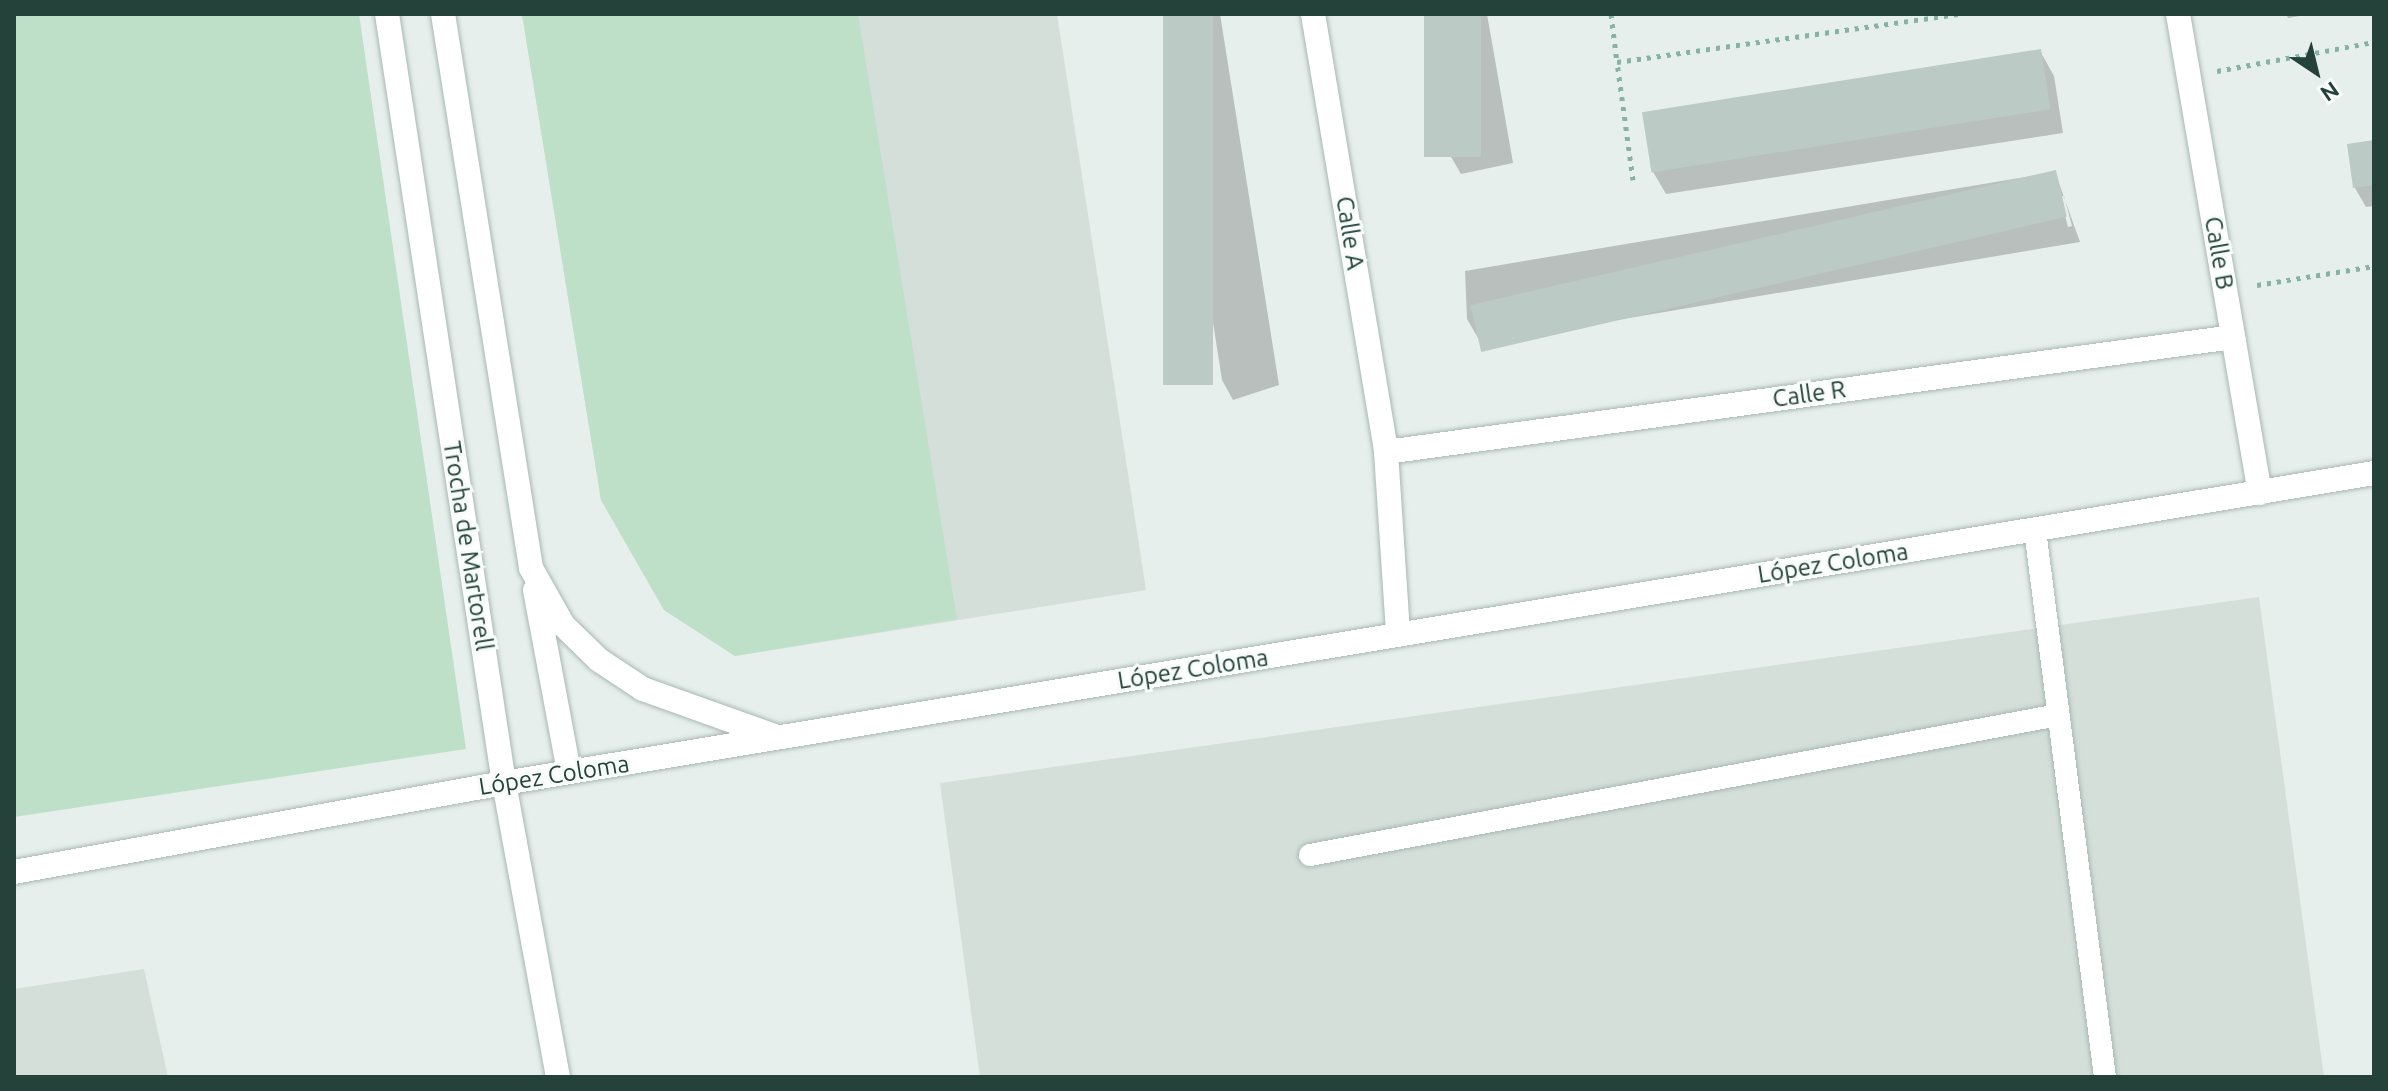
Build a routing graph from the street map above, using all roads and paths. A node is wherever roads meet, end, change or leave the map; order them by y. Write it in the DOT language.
graph roads {
  1 [pos="387,14"];
  2 [pos="443,14"];
  3 [pos="1313,14"];
  4 [pos="1611,14"];
  5 [pos="1958,14"];
  6 [pos="2178,14"];
  7 [pos="2374,42"];
  8 [pos="1617,62"];
  9 [pos="2188,77"];
  10 [pos="1633,180"];
  11 [pos="2374,266"];
  12 [pos="2225,290"];
  13 [pos="2233,337"];
  14 [pos="1386,452"];
  15 [pos="2374,473"];
  16 [pos="2260,493"];
  17 [pos="2035,530"];
  18 [pos="531,568"];
  19 [pos="1398,635"];
  20 [pos="2058,715"];
  21 [pos="777,737"];
  22 [pos="569,772"];
  23 [pos="504,783"];
  24 [pos="1310,855"];
  25 [pos="14,872"];
  26 [pos="558,1077"];
  27 [pos="2105,1077"];
  1 -- 23 [label="street, Trocha de Martorell"];
  2 -- 18 [label="street"];
  3 -- 14 [label="street, Calle A"];
  4 -- 8 [label="path"];
  5 -- 8 [label="path"];
  6 -- 9 [label="street, Calle B"];
  7 -- 9 [label="path"];
  8 -- 10 [label="path"];
  9 -- 12 [label="street, Calle B"];
  11 -- 12 [label="path"];
  12 -- 13 [label="street, Calle B"];
  13 -- 14 [label="street, Calle R"];
  13 -- 16 [label="street, Calle B"];
  14 -- 19 [label="street, Calle A"];
  15 -- 16 [label="street, López Coloma"];
  16 -- 17 [label="street, López Coloma"];
  17 -- 19 [label="street, López Coloma"];
  17 -- 20 [label="lane"];
  18 -- 21 [label="street"];
  18 -- 22 [label="street"];
  19 -- 21 [label="street, López Coloma"];
  20 -- 24 [label="lane"];
  20 -- 27 [label="lane"];
  21 -- 22 [label="street, López Coloma"];
  22 -- 23 [label="street, López Coloma"];
  23 -- 25 [label="street, López Coloma"];
  23 -- 26 [label="street, Trocha de Martorell"];
}
